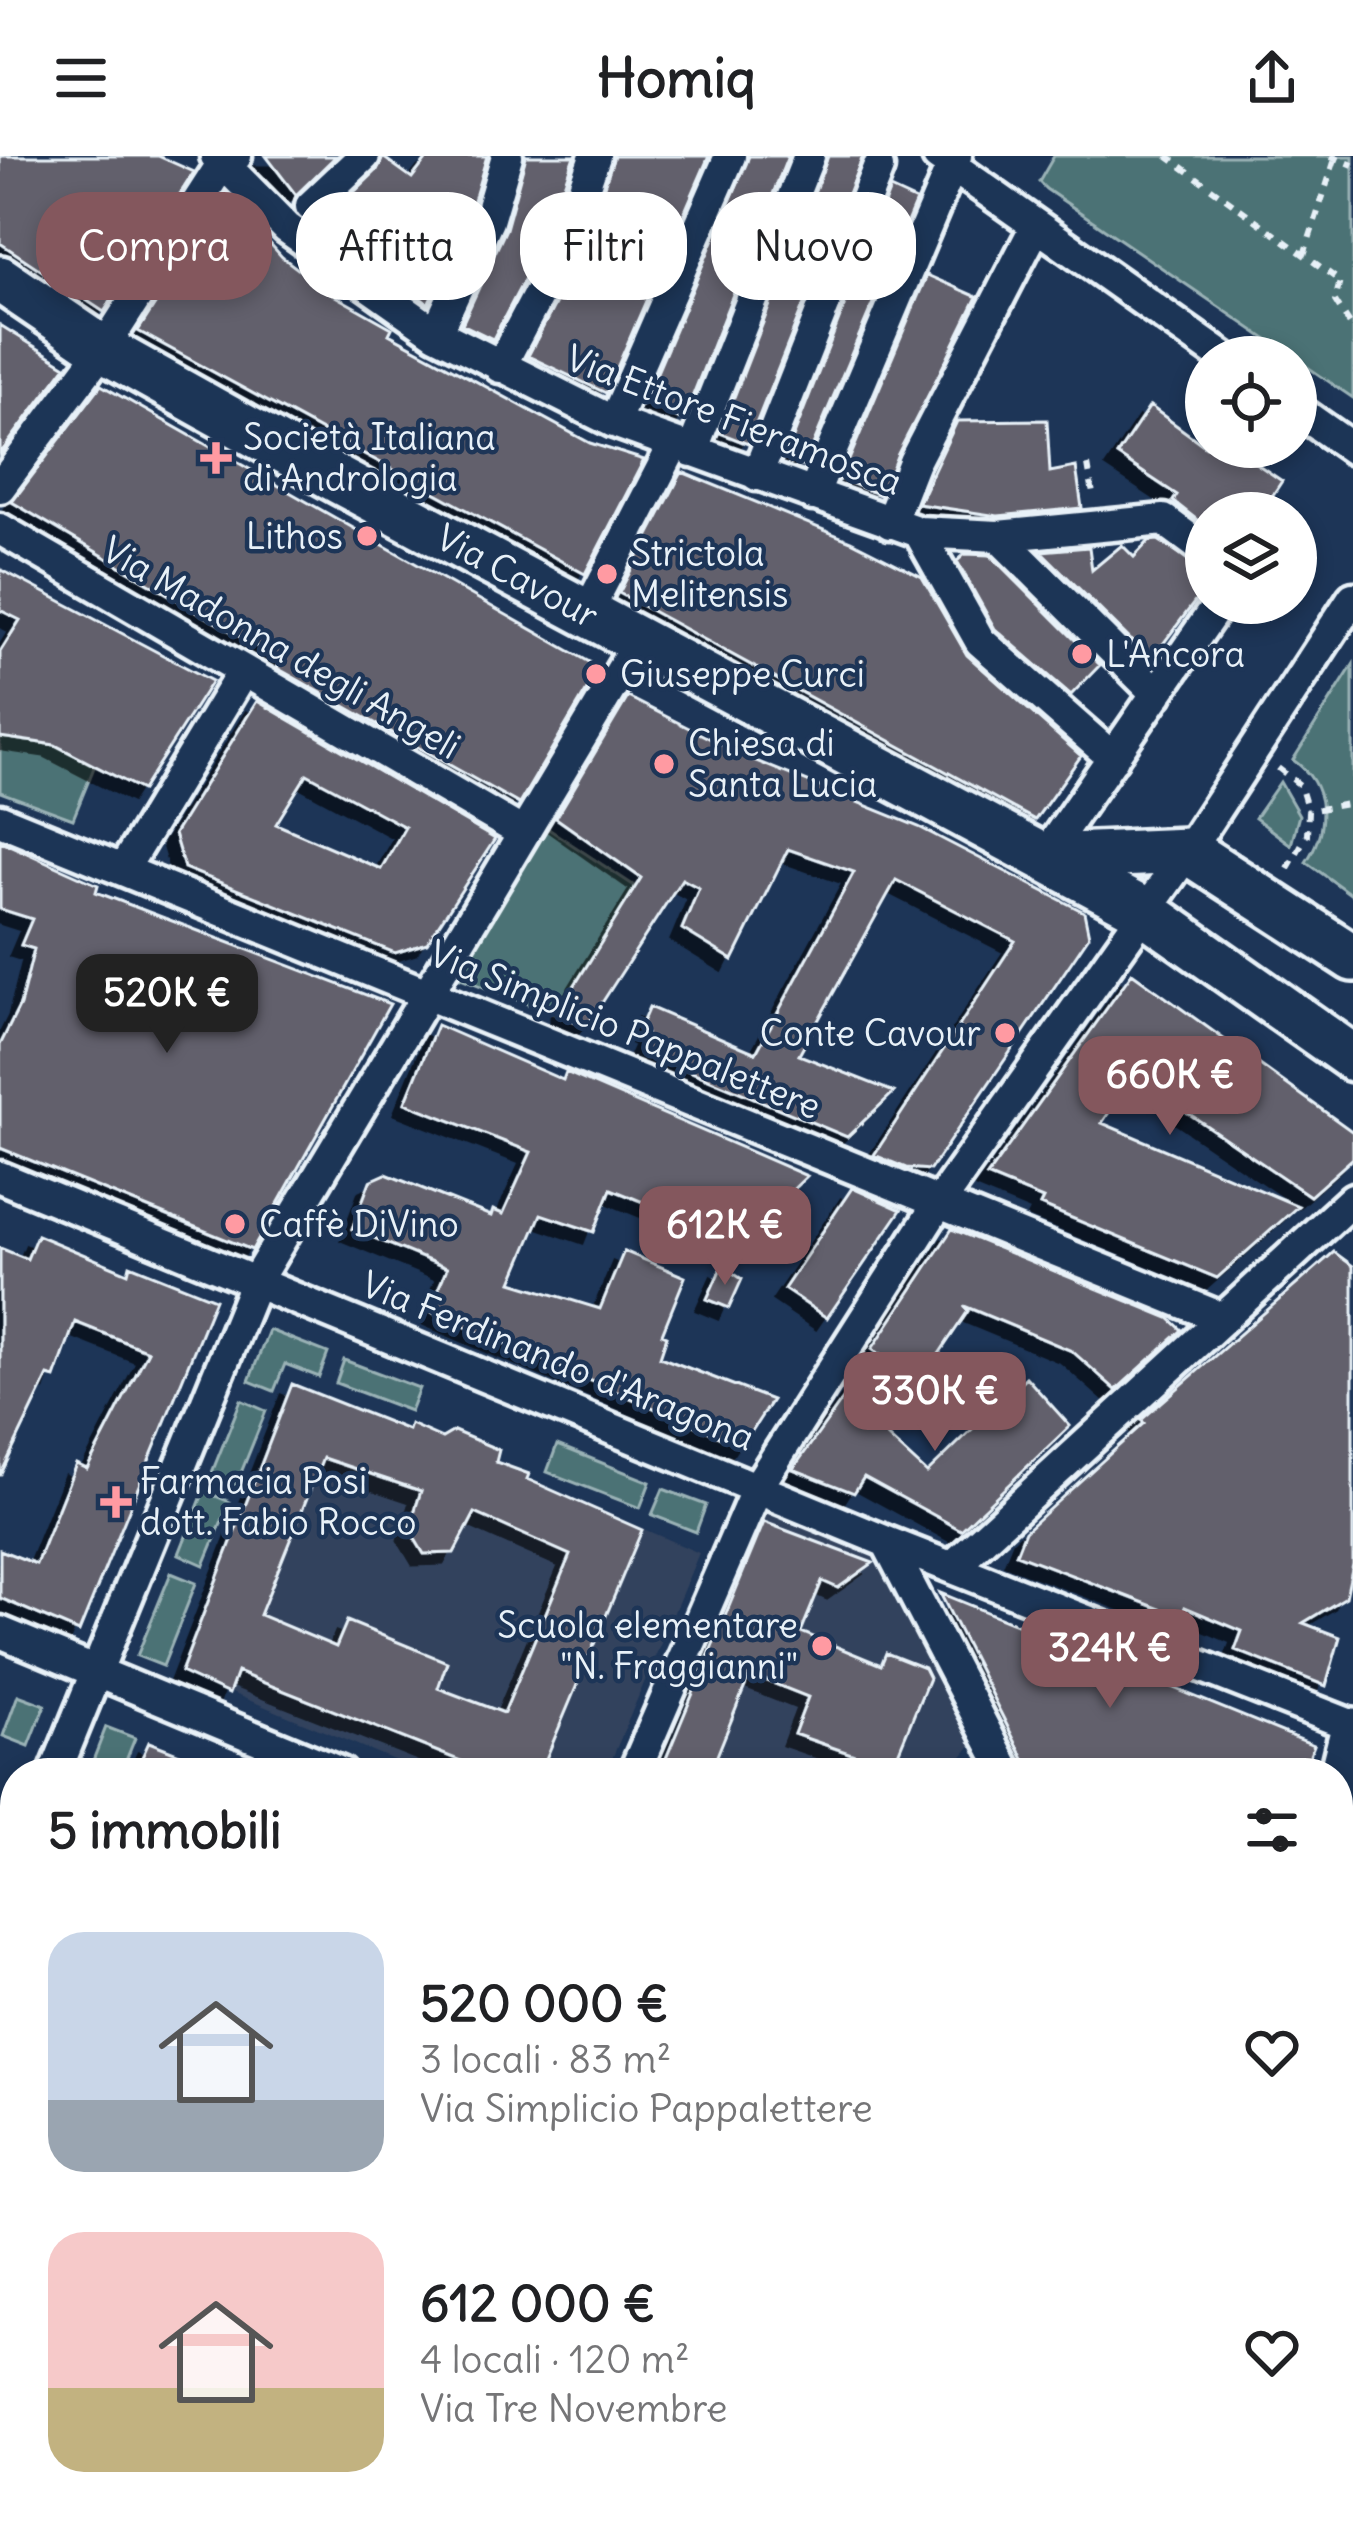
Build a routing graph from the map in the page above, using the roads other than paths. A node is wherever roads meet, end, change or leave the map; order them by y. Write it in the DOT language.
graph roads {
  1 [pos="364,156"];
  2 [pos="507,156"];
  3 [pos="595,156"];
  4 [pos="730,156"];
  5 [pos="809,156"];
  6 [pos="224,160"];
  7 [pos="949,160"];
  8 [pos="880,163"];
  9 [pos="326,192"];
  10 [pos="296,210"];
  11 [pos="1036,226"];
  12 [pos="0,279"];
  13 [pos="399,300"];
  14 [pos="436,333"];
  15 [pos="1192,336"];
  16 [pos="103,349"];
  17 [pos="500,367"];
  18 [pos="614,422"];
  19 [pos="1317,424"];
  20 [pos="683,448"];
  21 [pos="1353,449"];
  22 [pos="758,475"];
  23 [pos="0,487"];
  24 [pos="813,495"];
  25 [pos="905,527"];
  26 [pos="0,529"];
  27 [pos="998,536"];
  28 [pos="1185,536"];
  29 [pos="1353,598"];
  30 [pos="586,615"];
  31 [pos="1204,624"];
  32 [pos="637,644"];
  33 [pos="242,673"];
  34 [pos="1156,694"];
  35 [pos="1113,758"];
  36 [pos="0,820"];
  37 [pos="524,833"];
  38 [pos="1188,851"];
  39 [pos="1044,857"];
  40 [pos="124,868"];
  41 [pos="1144,910"];
  42 [pos="1353,958"];
  43 [pos="429,991"];
  44 [pos="1353,1058"];
  45 [pos="0,1177"];
  46 [pos="1353,1199"];
  47 [pos="940,1201"];
  48 [pos="257,1280"];
  49 [pos="1219,1317"];
  50 [pos="758,1486"];
  51 [pos="887,1542"];
  52 [pos="952,1567"];
  53 [pos="0,1632"];
  54 [pos="94,1670"];
  55 [pos="1353,1729"];
  56 [pos="61,1758"];
  57 [pos="305,1758"];
  58 [pos="640,1758"];
  59 [pos="999,1758"];
  1 -- 9 [label="street"];
  2 -- 14 [label="street"];
  3 -- 17 [label="street"];
  4 -- 18 [label="street"];
  5 -- 20 [label="street"];
  6 -- 10 [label="street, Via Ettore Fieramosca"];
  6 -- 16 [label="street"];
  7 -- 11 [label="street"];
  7 -- 24 [label="street"];
  8 -- 22 [label="street"];
  11 -- 15 [label="street"];
  11 -- 25 [label="street"];
  12 -- 16 [label="street, Via Cavour"];
  13 -- 14 [label="street, Via Ettore Fieramosca"];
  14 -- 17 [label="street, Via Ettore Fieramosca"];
  16 -- 23 [label="street"];
  16 -- 30 [label="street, Via Cavour"];
  17 -- 18 [label="street, Via Ettore Fieramosca"];
  18 -- 20 [label="street, Via Ettore Fieramosca"];
  19 -- 21 [label="street"];
  20 -- 22 [label="street, Via Ettore Fieramosca"];
  20 -- 30 [label="street"];
  22 -- 24 [label="street, Via Ettore Fieramosca"];
  24 -- 25 [label="street, Via Ettore Fieramosca"];
  25 -- 27 [label="street, Via Ettore Fieramosca"];
  25 -- 35 [label="street"];
  26 -- 33 [label="street, Via Madonna degli Angeli"];
  27 -- 28 [label="street, Via Ettore Fieramosca"];
  27 -- 34 [label="street"];
  29 -- 38 [label="street"];
  30 -- 32 [label="street, Via Cavour"];
  31 -- 34 [label="street"];
  32 -- 37 [label="street"];
  32 -- 39 [label="street, Via Cavour"];
  33 -- 37 [label="street, Via Madonna degli Angeli"];
  33 -- 40 [label="street"];
  34 -- 35 [label="street"];
  35 -- 39 [label="street"];
  36 -- 40 [label="street, Via Simplicio Pappalettere"];
  37 -- 43 [label="street"];
  38 -- 39 [label="street"];
  38 -- 41 [label="street"];
  38 -- 42 [label="street"];
  39 -- 41 [label="street, Via Cavour"];
  40 -- 43 [label="street, Via Simplicio Pappalettere"];
  41 -- 44 [label="street, Via Cavour"];
  41 -- 47 [label="street"];
  43 -- 47 [label="street, Via Simplicio Pappalettere"];
  43 -- 48 [label="street"];
  45 -- 48 [label="street, Via Ferdinando d'Aragona"];
  46 -- 49 [label="street"];
  47 -- 49 [label="street, Via Simplicio Pappalettere"];
  47 -- 50 [label="street"];
  48 -- 50 [label="street, Via Ferdinando d'Aragona"];
  48 -- 54 [label="street"];
  49 -- 52 [label="street"];
  50 -- 51 [label="street, Via Ferdinando d'Aragona"];
  50 -- 58 [label="street"];
  51 -- 52 [label="street, Via Ferdinando d'Aragona"];
  51 -- 59 [label="street"];
  52 -- 55 [label="street, Via Ferdinando d'Aragona"];
  53 -- 54 [label="street"];
  54 -- 56 [label="street"];
  54 -- 57 [label="street"];
}
